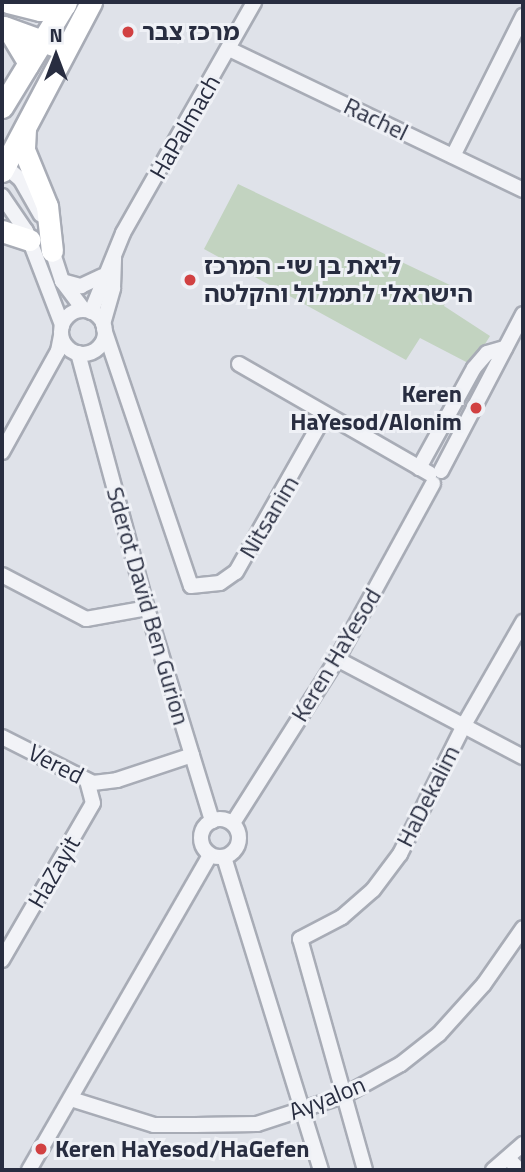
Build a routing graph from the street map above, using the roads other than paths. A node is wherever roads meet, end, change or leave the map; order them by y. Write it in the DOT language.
graph roads {
  1 [pos="8,2"];
  2 [pos="91,2"];
  3 [pos="254,2"];
  4 [pos="66,3"];
  5 [pos="523,16"];
  6 [pos="4,26"];
  7 [pos="44,43"];
  8 [pos="68,44"];
  9 [pos="229,49"];
  10 [pos="29,66"];
  11 [pos="2,107"];
  12 [pos="25,127"];
  13 [pos="453,156"];
  14 [pos="3,167"];
  15 [pos="523,190"];
  16 [pos="2,196"];
  17 [pos="2,230"];
  18 [pos="30,240"];
  19 [pos="52,251"];
  20 [pos="114,252"];
  21 [pos="102,276"];
  22 [pos="62,281"];
  23 [pos="87,311"];
  24 [pos="523,314"];
  25 [pos="104,327"];
  26 [pos="62,330"];
  27 [pos="97,348"];
  28 [pos="505,348"];
  29 [pos="75,352"];
  30 [pos="239,363"];
  31 [pos="47,373"];
  32 [pos="87,390"];
  33 [pos="325,415"];
  34 [pos="2,452"];
  35 [pos="431,474"];
  36 [pos="2,575"];
  37 [pos="188,583"];
  38 [pos="147,608"];
  39 [pos="523,622"];
  40 [pos="337,659"];
  41 [pos="464,725"];
  42 [pos="2,737"];
  43 [pos="192,755"];
  44 [pos="523,757"];
  45 [pos="87,782"];
  46 [pos="212,821"];
  47 [pos="233,824"];
  48 [pos="217,856"];
  49 [pos="522,932"];
  50 [pos="2,960"];
  51 [pos="343,1096"];
  52 [pos="71,1099"];
  53 [pos="301,1110"];
  54 [pos="523,1144"];
  55 [pos="508,1158"];
  56 [pos="29,1170"];
  57 [pos="321,1170"];
  58 [pos="365,1170"];
  59 [pos="494,1170"];
  60 [pos="519,1170"];
  1 -- 4 [label="highway"];
  2 -- 8 [label="highway"];
  3 -- 9 [label="street, HaPalmach"];
  4 -- 7 [label="highway"];
  5 -- 13 [label="street"];
  6 -- 7 [label="highway"];
  6 -- 10 [label="main road"];
  7 -- 8 [label="highway"];
  7 -- 10 [label="highway"];
  8 -- 12 [label="highway"];
  9 -- 13 [label="street, Rachel"];
  9 -- 20 [label="street, HaPalmach"];
  10 -- 11 [label="highway"];
  12 -- 14 [label="highway"];
  12 -- 19 [label="highway"];
  13 -- 15 [label="street, Rachel"];
  14 -- 19 [label="street"];
  16 -- 18 [label="street"];
  17 -- 18 [label="highway"];
  18 -- 26 [label="street"];
  19 -- 22 [label="street"];
  20 -- 21 [label="street, HaPalmach"];
  20 -- 25 [label="street, HaPalmach"];
  21 -- 22 [label="street"];
  21 -- 23 [label="street, HaPalmach"];
  22 -- 23 [label="street"];
  23 -- 25 [label="street"];
  23 -- 26 [label="street"];
  24 -- 28 [label="street, Keren HaYesod"];
  25 -- 27 [label="street"];
  25 -- 37 [label="street, Sderot David Ben Gurion"];
  26 -- 29 [label="street"];
  26 -- 31 [label="street"];
  27 -- 29 [label="street"];
  27 -- 32 [label="street, Sderot David Ben Gurion"];
  28 -- 35 [label="street, Keren HaYesod"];
  28 -- 35 [label="street"];
  29 -- 31 [label="street"];
  29 -- 32 [label="street, Sderot David Ben Gurion"];
  30 -- 33 [label="street"];
  31 -- 34 [label="street"];
  32 -- 38 [label="street, Sderot David Ben Gurion"];
  33 -- 35 [label="street"];
  33 -- 37 [label="street, Nitsanim"];
  35 -- 40 [label="street, Keren HaYesod"];
  36 -- 38 [label="street"];
  38 -- 43 [label="street, Sderot David Ben Gurion"];
  39 -- 41 [label="street, HaDekalim"];
  40 -- 41 [label="street"];
  40 -- 47 [label="street, Keren HaYesod"];
  41 -- 44 [label="street"];
  41 -- 51 [label="street, HaDekalim"];
  42 -- 45 [label="street, Vered"];
  43 -- 45 [label="street, Vered"];
  43 -- 46 [label="street, Sderot David Ben Gurion"];
  45 -- 50 [label="street, HaZayit"];
  46 -- 47 [label="street"];
  46 -- 48 [label="street"];
  47 -- 48 [label="street"];
  48 -- 52 [label="street"];
  48 -- 53 [label="street"];
  49 -- 51 [label="street, Ayyalon"];
  51 -- 53 [label="street, Ayyalon"];
  51 -- 58 [label="street"];
  52 -- 53 [label="street, Ayyalon"];
  52 -- 56 [label="street"];
  53 -- 57 [label="street"];
  54 -- 55 [label="street"];
  55 -- 59 [label="street"];
  55 -- 60 [label="street"];
}
